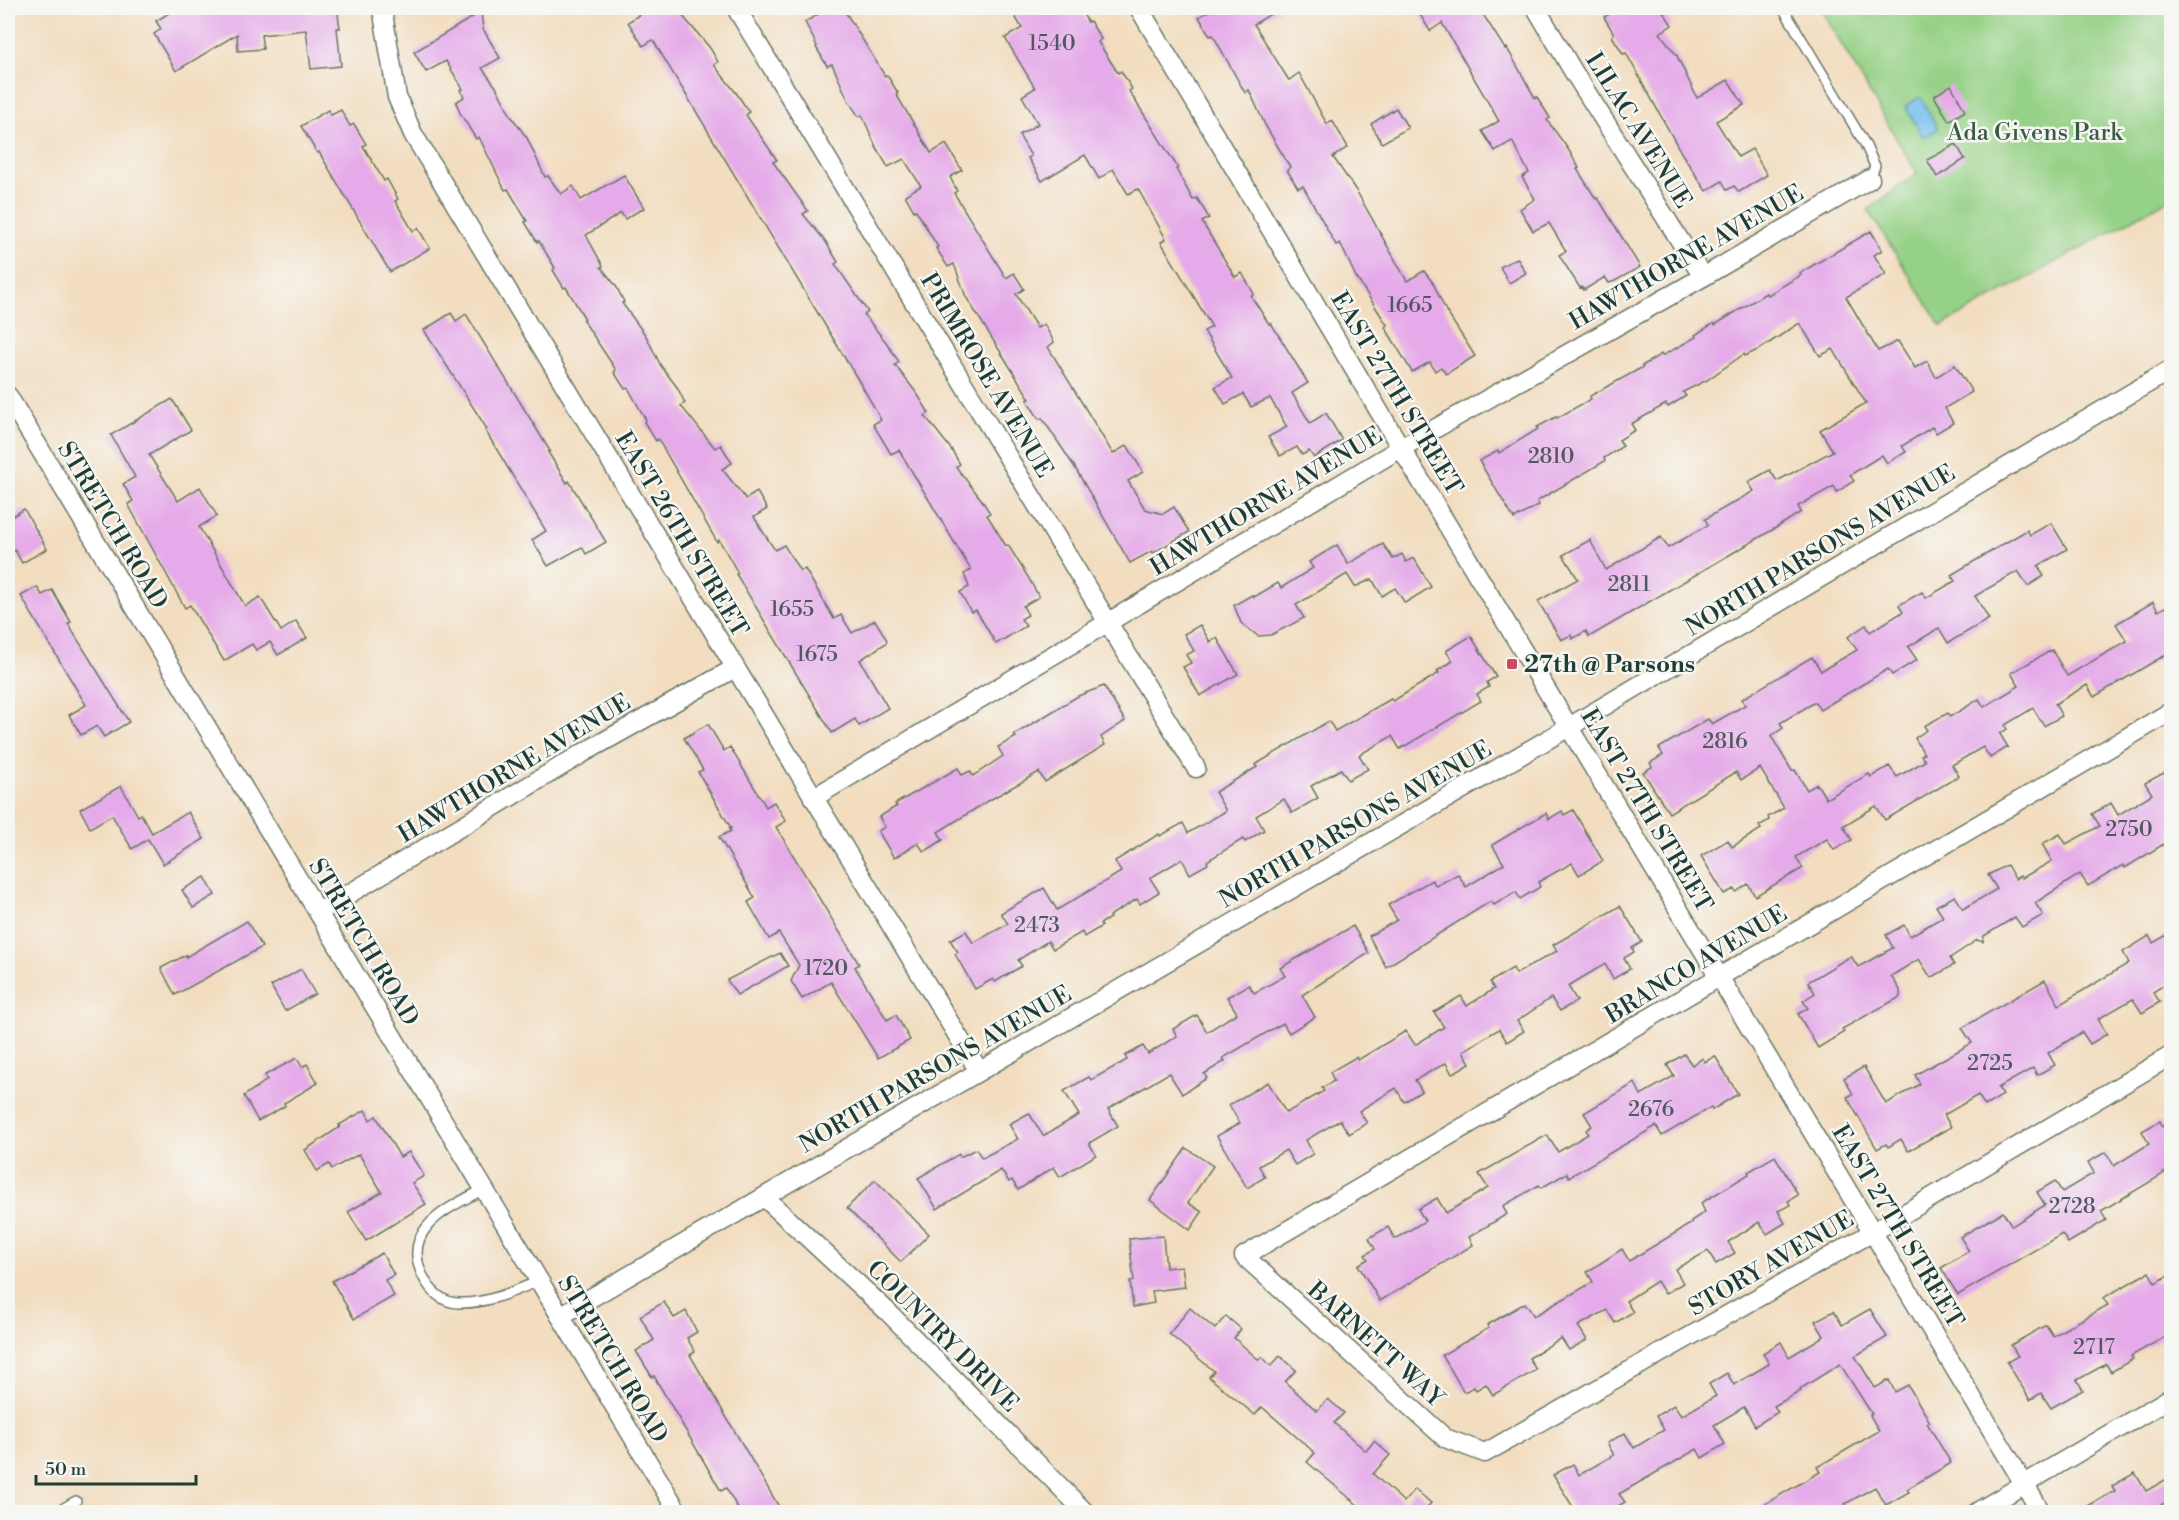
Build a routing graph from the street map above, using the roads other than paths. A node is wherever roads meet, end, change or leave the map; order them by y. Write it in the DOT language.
graph roads {
  1 [pos="382,8"];
  2 [pos="736,8"];
  3 [pos="1139,8"];
  4 [pos="1536,8"];
  5 [pos="1783,8"];
  6 [pos="1870,179"];
  7 [pos="1703,277"];
  8 [pos="2172,369"];
  9 [pos="8,396"];
  10 [pos="1401,448"];
  11 [pos="1109,623"];
  12 [pos="735,668"];
  13 [pos="2172,711"];
  14 [pos="1569,727"];
  15 [pos="1196,768"];
  16 [pos="813,798"];
  17 [pos="318,912"];
  18 [pos="1720,977"];
  19 [pos="2172,1054"];
  20 [pos="979,1071"];
  21 [pos="484,1189"];
  22 [pos="764,1197"];
  23 [pos="1873,1232"];
  24 [pos="1244,1256"];
  25 [pos="539,1281"];
  26 [pos="560,1316"];
  27 [pos="2172,1397"];
  28 [pos="1485,1454"];
  29 [pos="2025,1486"];
  30 [pos="76,1501"];
  31 [pos="57,1512"];
  32 [pos="678,1512"];
  33 [pos="1085,1512"];
  34 [pos="1977,1512"];
  35 [pos="2041,1512"];
  1 -- 12 [label="street, EAST 26TH STREET"];
  2 -- 11 [label="street, PRIMROSE AVENUE"];
  3 -- 10 [label="street, EAST 27TH STREET"];
  4 -- 7 [label="street, LILAC AVENUE"];
  5 -- 6 [label="lane"];
  6 -- 7 [label="street, HAWTHORNE AVENUE"];
  7 -- 10 [label="street, HAWTHORNE AVENUE"];
  8 -- 14 [label="street, NORTH PARSONS AVENUE"];
  9 -- 17 [label="street, STRETCH ROAD"];
  10 -- 11 [label="street, HAWTHORNE AVENUE"];
  10 -- 14 [label="street, EAST 27TH STREET"];
  11 -- 15 [label="street, PRIMROSE AVENUE"];
  11 -- 16 [label="street, HAWTHORNE AVENUE"];
  12 -- 16 [label="street, EAST 26TH STREET"];
  12 -- 17 [label="street, HAWTHORNE AVENUE"];
  13 -- 18 [label="street, BRANCO AVENUE"];
  14 -- 18 [label="street, EAST 27TH STREET"];
  14 -- 20 [label="street, NORTH PARSONS AVENUE"];
  16 -- 20 [label="street, EAST 26TH STREET"];
  17 -- 21 [label="street, STRETCH ROAD"];
  18 -- 23 [label="street, EAST 27TH STREET"];
  18 -- 24 [label="street, BRANCO AVENUE"];
  19 -- 23 [label="street, STORY AVENUE"];
  20 -- 22 [label="street, NORTH PARSONS AVENUE"];
  21 -- 25 [label="street, STRETCH ROAD"];
  21 -- 25 [label="lane"];
  22 -- 26 [label="street, NORTH PARSONS AVENUE"];
  22 -- 33 [label="street, COUNTRY DRIVE"];
  23 -- 28 [label="street, STORY AVENUE"];
  23 -- 29 [label="street, EAST 27TH STREET"];
  24 -- 28 [label="street, BARNETT WAY"];
  25 -- 26 [label="street, STRETCH ROAD"];
  26 -- 32 [label="street, STRETCH ROAD"];
  27 -- 29 [label="street"];
  29 -- 34 [label="street"];
  29 -- 35 [label="street, EAST 27TH STREET"];
  30 -- 31 [label="lane"];
}
